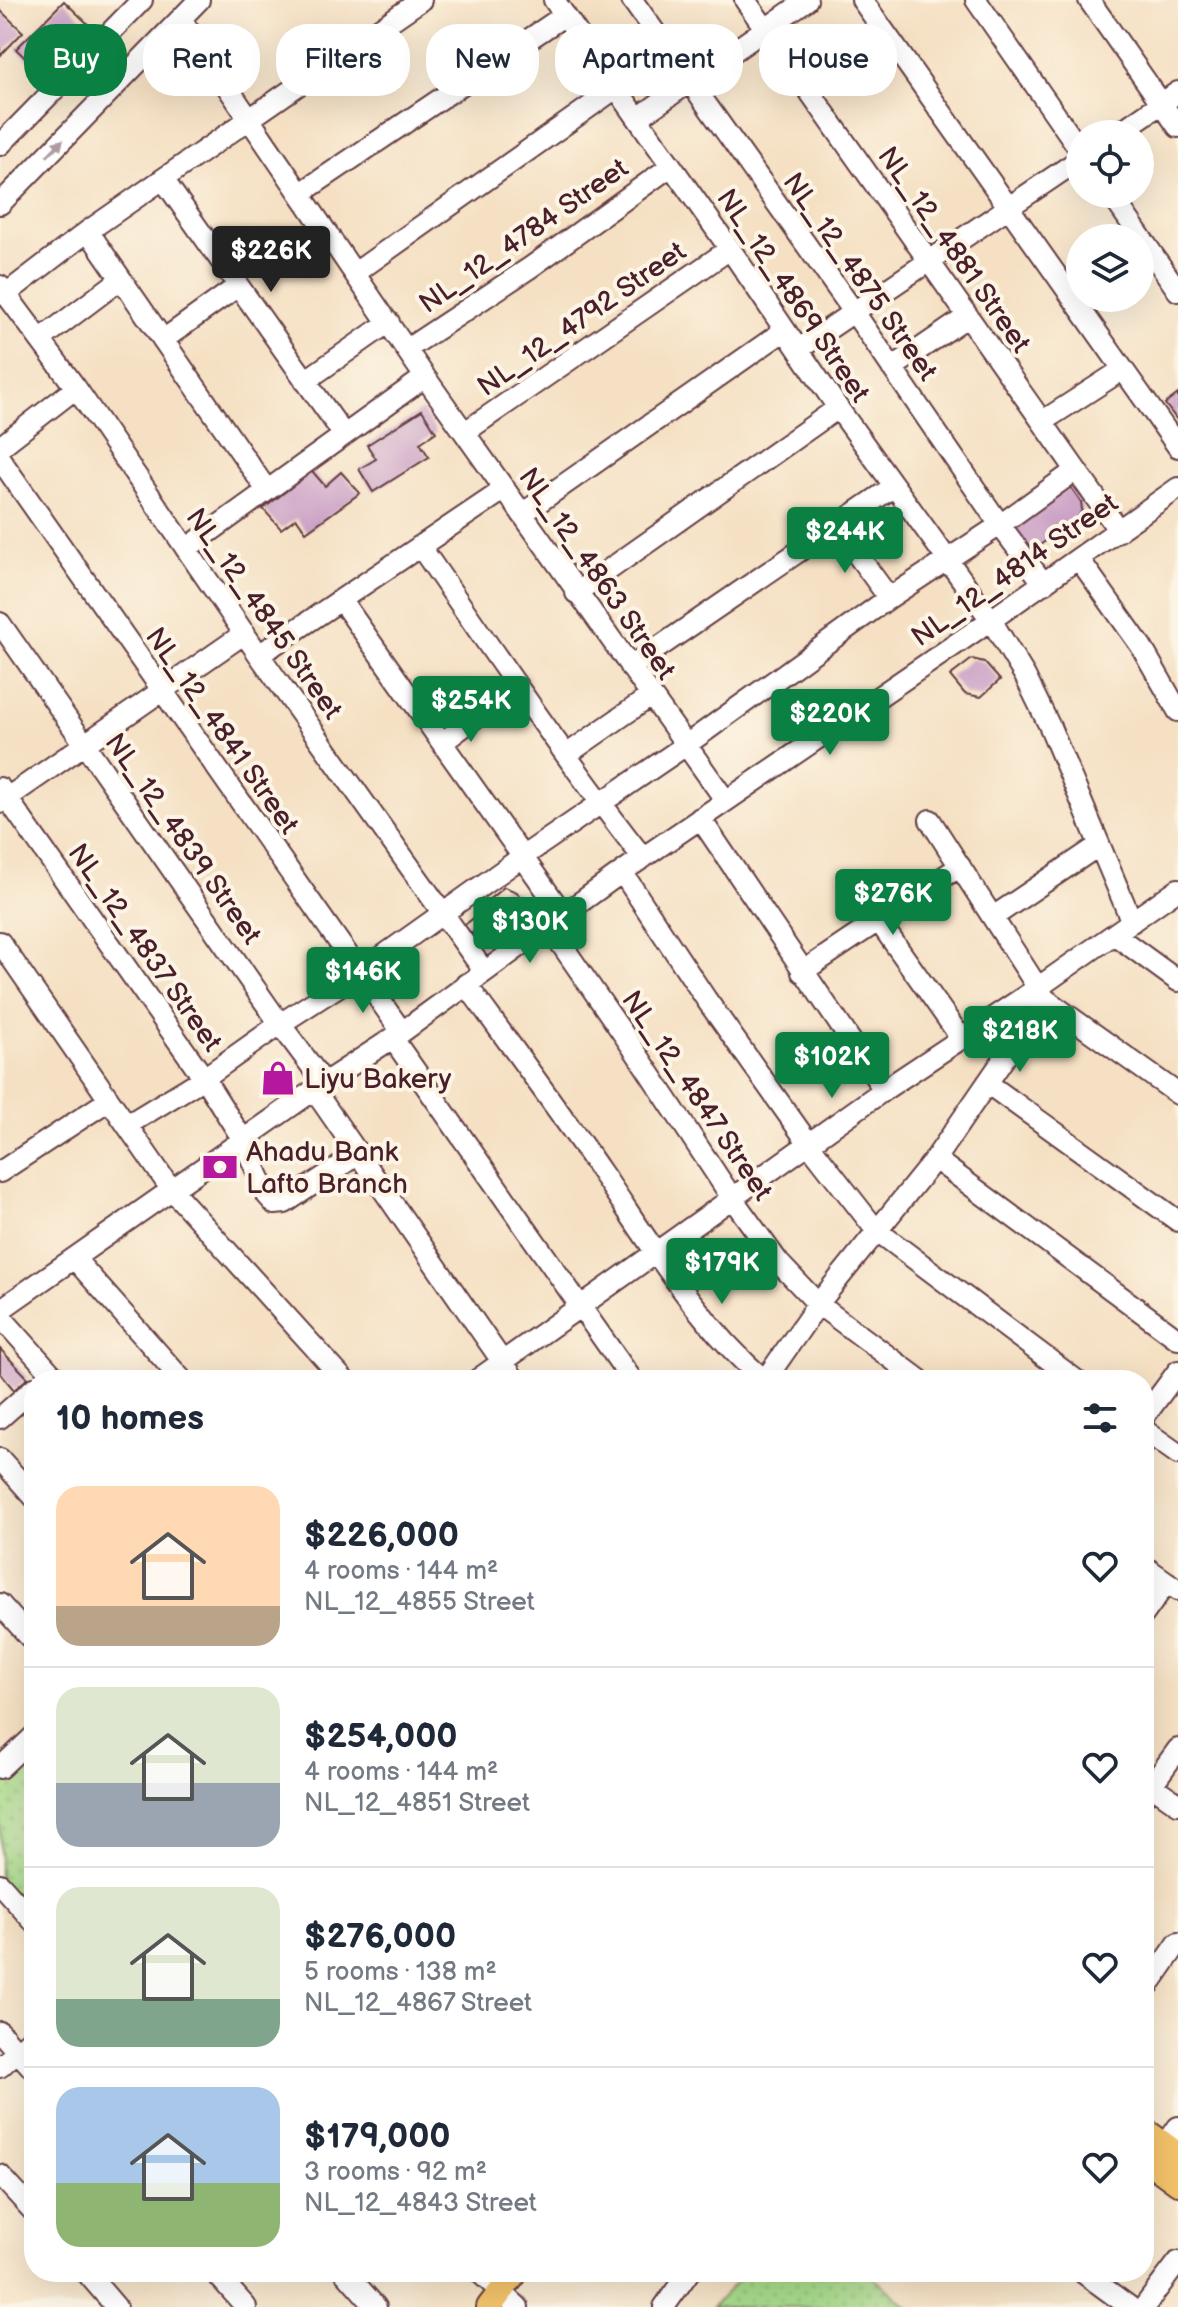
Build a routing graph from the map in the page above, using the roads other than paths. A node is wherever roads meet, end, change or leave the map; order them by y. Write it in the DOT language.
graph roads {
  1 [pos="142,0"];
  2 [pos="199,0"];
  3 [pos="421,0"];
  4 [pos="632,0"];
  5 [pos="745,0"];
  6 [pos="807,0"];
  7 [pos="862,0"];
  8 [pos="976,0"];
  9 [pos="1089,0"];
  10 [pos="560,8"];
  11 [pos="181,19"];
  12 [pos="649,24"];
  13 [pos="761,24"];
  14 [pos="770,24"];
  15 [pos="605,96"];
  16 [pos="622,96"];
  17 [pos="668,96"];
  18 [pos="700,96"];
  19 [pos="812,96"];
  20 [pos="1170,98"];
  21 [pos="249,118"];
  22 [pos="638,118"];
  23 [pos="1138,120"];
  24 [pos="1178,127"];
  25 [pos="1066,130"];
  26 [pos="0,145"];
  27 [pos="671,166"];
  28 [pos="1066,169"];
  29 [pos="163,179"];
  30 [pos="301,193"];
  31 [pos="0,204"];
  32 [pos="1008,208"];
  33 [pos="1121,208"];
  34 [pos="88,231"];
  35 [pos="730,249"];
  36 [pos="929,261"];
  37 [pos="355,273"];
  38 [pos="121,279"];
  39 [pos="238,286"];
  40 [pos="3,290"];
  41 [pos="1178,291"];
  42 [pos="854,312"];
  43 [pos="968,316"];
  44 [pos="389,322"];
  45 [pos="785,330"];
  46 [pos="40,340"];
  47 [pos="163,340"];
  48 [pos="407,349"];
  49 [pos="799,349"];
  50 [pos="892,368"];
  51 [pos="1122,370"];
  52 [pos="425,377"];
  53 [pos="305,381"];
  54 [pos="76,388"];
  55 [pos="838,408"];
  56 [pos="1043,421"];
  57 [pos="465,432"];
  58 [pos="344,435"];
  59 [pos="0,447"];
  60 [pos="1178,447"];
  61 [pos="0,459"];
  62 [pos="1076,470"];
  63 [pos="893,487"];
  64 [pos="1178,488"];
  65 [pos="266,489"];
  66 [pos="505,489"];
  67 [pos="522,514"];
  68 [pos="1000,525"];
  69 [pos="837,527"];
  70 [pos="1119,531"];
  71 [pos="420,546"];
  72 [pos="186,549"];
  73 [pos="948,559"];
  74 [pos="1079,559"];
  75 [pos="1044,584"];
  76 [pos="576,593"];
  77 [pos="889,598"];
  78 [pos="341,600"];
  79 [pos="991,620"];
  80 [pos="0,623"];
  81 [pos="245,633"];
  82 [pos="259,655"];
  83 [pos="630,667"];
  84 [pos="517,686"];
  85 [pos="161,691"];
  86 [pos="651,696"];
  87 [pos="1175,698"];
  88 [pos="443,742"];
  89 [pos="85,744"];
  90 [pos="686,745"];
  91 [pos="566,755"];
  92 [pos="2,797"];
  93 [pos="726,801"];
  94 [pos="600,802"];
  95 [pos="700,818"];
  96 [pos="930,820"];
  97 [pos="1098,846"];
  98 [pos="522,857"];
  99 [pos="643,858"];
  100 [pos="960,866"];
  101 [pos="622,872"];
  102 [pos="1178,889"];
  103 [pos="443,914"];
  104 [pos="993,917"];
  105 [pos="556,920"];
  106 [pos="878,920"];
  107 [pos="1132,922"];
  108 [pos="1115,935"];
  109 [pos="0,942"];
  110 [pos="484,971"];
  111 [pos="802,972"];
  112 [pos="359,973"];
  113 [pos="1178,981"];
  114 [pos="466,984"];
  115 [pos="1041,994"];
  116 [pos="280,1024"];
  117 [pos="398,1036"];
  118 [pos="961,1038"];
  119 [pos="204,1078"];
  120 [pos="987,1083"];
  121 [pos="319,1087"];
  122 [pos="884,1090"];
  123 [pos="1178,1094"];
  124 [pos="109,1100"];
  125 [pos="127,1125"];
  126 [pos="243,1140"];
  127 [pos="809,1144"];
  128 [pos="358,1154"];
  129 [pos="935,1159"];
  130 [pos="2,1165"];
  131 [pos="171,1189"];
  132 [pos="732,1198"];
  133 [pos="1178,1221"];
  134 [pos="876,1230"];
  135 [pos="656,1252"];
  136 [pos="74,1258"];
  137 [pos="818,1304"];
  138 [pos="580,1309"];
  139 [pos="0,1313"];
  140 [pos="1178,1339"];
  141 [pos="501,1363"];
  142 [pos="44,1370"];
  143 [pos="173,1370"];
  144 [pos="335,1370"];
  145 [pos="491,1370"];
  146 [pos="507,1370"];
  147 [pos="625,1370"];
  148 [pos="753,1370"];
  149 [pos="771,1370"];
  150 [pos="907,1370"];
  151 [pos="1063,1370"];
  152 [pos="1178,1371"];
  153 [pos="24,1397"];
  154 [pos="1154,1403"];
  155 [pos="0,1418"];
  156 [pos="1154,1437"];
  157 [pos="1178,1454"];
  158 [pos="0,1459"];
  159 [pos="24,1486"];
  160 [pos="1154,1573"];
  161 [pos="1172,1586"];
  162 [pos="0,1604"];
  163 [pos="1154,1604"];
  164 [pos="24,1631"];
  165 [pos="24,1743"];
  166 [pos="1178,1749"];
  167 [pos="3,1759"];
  168 [pos="1154,1778"];
  169 [pos="1154,1791"];
  170 [pos="1178,1804"];
  171 [pos="0,1884"];
  172 [pos="24,1911"];
  173 [pos="1178,1943"];
  174 [pos="1154,1978"];
  175 [pos="0,2032"];
  176 [pos="24,2045"];
  177 [pos="17,2051"];
  178 [pos="24,2059"];
  179 [pos="0,2067"];
  180 [pos="1166,2146"];
  181 [pos="0,2175"];
  182 [pos="1178,2183"];
  183 [pos="24,2200"];
  184 [pos="1178,2262"];
  185 [pos="95,2282"];
  186 [pos="224,2282"];
  187 [pos="354,2282"];
  188 [pos="682,2282"];
  189 [pos="1096,2282"];
  190 [pos="497,2289"];
  191 [pos="116,2307"];
  192 [pos="246,2307"];
  193 [pos="376,2307"];
  194 [pos="478,2307"];
  195 [pos="664,2307"];
  196 [pos="1130,2307"];
  197 [pos="1144,2307"];
  1 -- 26 [label="street"];
  2 -- 11 [label="street"];
  3 -- 21 [label="street"];
  4 -- 12 [label="street, NL_12_4875 Street"];
  5 -- 13 [label="street, NL_12_4881 Street"];
  6 -- 14 [label="street"];
  7 -- 32 [label="street"];
  8 -- 25 [label="street"];
  9 -- 20 [label="street"];
  10 -- 30 [label="street"];
  11 -- 21 [label="street"];
  31 -- 11 [label="street, one-way"];
  15 -- 37 [label="street"];
  16 -- 22 [label="street, NL_12_4869 Street"];
  17 -- 22 [label="street"];
  18 -- 42 [label="street, NL_12_4875 Street"];
  19 -- 36 [label="street, NL_12_4881 Street"];
  20 -- 23 [label="street"];
  20 -- 24 [label="street"];
  21 -- 29 [label="street"];
  21 -- 30 [label="street"];
  22 -- 27 [label="street, NL_12_4869 Street"];
  27 -- 35 [label="street, NL_12_4869 Street"];
  27 -- 48 [label="street, NL_12_4784 Street"];
  28 -- 32 [label="street"];
  29 -- 34 [label="street"];
  29 -- 39 [label="street"];
  30 -- 37 [label="street"];
  32 -- 36 [label="street"];
  32 -- 51 [label="street"];
  33 -- 41 [label="street"];
  34 -- 38 [label="street"];
  34 -- 40 [label="street"];
  35 -- 45 [label="street, NL_12_4869 Street"];
  35 -- 57 [label="street, NL_12_4792 Street"];
  36 -- 42 [label="street"];
  36 -- 43 [label="street, NL_12_4881 Street"];
  37 -- 44 [label="street"];
  38 -- 46 [label="street"];
  38 -- 47 [label="street"];
  39 -- 47 [label="street"];
  39 -- 53 [label="street"];
  40 -- 46 [label="street, NL_12_4845 Street"];
  42 -- 49 [label="street"];
  42 -- 50 [label="street, NL_12_4875 Street"];
  43 -- 50 [label="street"];
  43 -- 56 [label="street, NL_12_4881 Street"];
  44 -- 48 [label="street"];
  44 -- 53 [label="street"];
  45 -- 49 [label="street, NL_12_4869 Street"];
  45 -- 67 [label="street"];
  46 -- 54 [label="street, NL_12_4845 Street"];
  47 -- 65 [label="street"];
  48 -- 52 [label="street, NL_12_4863 Street"];
  49 -- 55 [label="street, NL_12_4869 Street"];
  50 -- 68 [label="street, NL_12_4875 Street"];
  51 -- 56 [label="street"];
  51 -- 60 [label="street"];
  52 -- 57 [label="street, NL_12_4863 Street"];
  52 -- 58 [label="street"];
  53 -- 58 [label="street"];
  54 -- 59 [label="street"];
  54 -- 72 [label="street, NL_12_4845 Street"];
  55 -- 63 [label="street, NL_12_4869 Street"];
  55 -- 76 [label="street"];
  56 -- 62 [label="street, NL_12_4881 Street"];
  57 -- 66 [label="street, NL_12_4863 Street"];
  58 -- 65 [label="street"];
  61 -- 85 [label="street, NL_12_4841 Street"];
  62 -- 68 [label="street"];
  62 -- 70 [label="street, NL_12_4881 Street"];
  63 -- 69 [label="street"];
  63 -- 73 [label="street, NL_12_4869 Street"];
  64 -- 70 [label="street, NL_12_4814 Street"];
  65 -- 72 [label="street"];
  66 -- 67 [label="street, NL_12_4863 Street"];
  66 -- 71 [label="street"];
  67 -- 76 [label="street, NL_12_4863 Street"];
  68 -- 73 [label="street"];
  68 -- 75 [label="street, NL_12_4875 Street"];
  69 -- 77 [label="street"];
  69 -- 83 [label="street"];
  70 -- 74 [label="street, NL_12_4814 Street"];
  71 -- 78 [label="street"];
  71 -- 84 [label="street"];
  72 -- 81 [label="street, NL_12_4845 Street"];
  73 -- 77 [label="street"];
  73 -- 79 [label="street, NL_12_4869 Street"];
  74 -- 75 [label="street, NL_12_4814 Street"];
  74 -- 87 [label="street"];
  75 -- 79 [label="street, NL_12_4814 Street"];
  76 -- 83 [label="street, NL_12_4863 Street"];
  77 -- 90 [label="street"];
  78 -- 82 [label="street"];
  78 -- 88 [label="street, NL_12_4847 Street"];
  79 -- 93 [label="street, NL_12_4814 Street"];
  79 -- 97 [label="street, NL_12_4869 Street"];
  80 -- 89 [label="street, NL_12_4839 Street"];
  81 -- 82 [label="street, NL_12_4845 Street"];
  81 -- 85 [label="street"];
  82 -- 103 [label="street, NL_12_4845 Street"];
  83 -- 86 [label="street, NL_12_4863 Street"];
  84 -- 88 [label="street"];
  84 -- 91 [label="street"];
  85 -- 89 [label="street"];
  85 -- 112 [label="street, NL_12_4841 Street"];
  86 -- 90 [label="street, NL_12_4863 Street"];
  86 -- 91 [label="street"];
  88 -- 98 [label="street, NL_12_4847 Street"];
  89 -- 92 [label="street"];
  89 -- 116 [label="street, NL_12_4839 Street"];
  90 -- 93 [label="street, NL_12_4863 Street"];
  90 -- 94 [label="street"];
  91 -- 94 [label="street"];
  92 -- 119 [label="street, NL_12_4837 Street"];
  93 -- 95 [label="street, NL_12_4814 Street"];
  94 -- 98 [label="street"];
  94 -- 99 [label="street"];
  95 -- 99 [label="street, NL_12_4814 Street"];
  95 -- 111 [label="street"];
  96 -- 100 [label="street"];
  97 -- 104 [label="street"];
  97 -- 107 [label="street, NL_12_4869 Street"];
  98 -- 103 [label="street"];
  98 -- 105 [label="street, NL_12_4847 Street"];
  99 -- 101 [label="street, NL_12_4814 Street"];
  100 -- 104 [label="street"];
  100 -- 106 [label="street"];
  101 -- 105 [label="street, NL_12_4814 Street"];
  101 -- 127 [label="street"];
  102 -- 107 [label="street"];
  103 -- 110 [label="street, NL_12_4845 Street"];
  103 -- 112 [label="street"];
  104 -- 115 [label="street"];
  105 -- 110 [label="street, NL_12_4814 Street"];
  105 -- 132 [label="street, NL_12_4847 Street"];
  106 -- 111 [label="street"];
  106 -- 118 [label="street"];
  107 -- 108 [label="street"];
  108 -- 113 [label="street"];
  108 -- 115 [label="street"];
  109 -- 124 [label="street"];
  110 -- 114 [label="street, NL_12_4814 Street"];
  111 -- 122 [label="street"];
  112 -- 116 [label="street"];
  112 -- 117 [label="street, NL_12_4841 Street"];
  114 -- 117 [label="street, NL_12_4814 Street"];
  114 -- 135 [label="street"];
  115 -- 118 [label="street"];
  115 -- 120 [label="street"];
  115 -- 123 [label="street"];
  116 -- 119 [label="street"];
  116 -- 121 [label="street, NL_12_4839 Street"];
  117 -- 121 [label="street, NL_12_4814 Street"];
  117 -- 138 [label="street, NL_12_4841 Street"];
  118 -- 122 [label="street"];
  119 -- 125 [label="street"];
  119 -- 126 [label="street, NL_12_4837 Street"];
  120 -- 129 [label="street"];
  120 -- 133 [label="street"];
  121 -- 126 [label="street, NL_12_4814 Street"];
  121 -- 128 [label="street, NL_12_4839 Street"];
  122 -- 127 [label="street"];
  124 -- 125 [label="street"];
  124 -- 130 [label="street"];
  125 -- 131 [label="street"];
  126 -- 128 [label="street, NL_12_4837 Street"];
  126 -- 131 [label="street, NL_12_4814 Street"];
  127 -- 132 [label="street"];
  127 -- 134 [label="street"];
  128 -- 141 [label="street, NL_12_4839 Street"];
  129 -- 134 [label="street"];
  129 -- 140 [label="street"];
  131 -- 136 [label="street, NL_12_4814 Street"];
  131 -- 144 [label="street"];
  132 -- 135 [label="street"];
  132 -- 137 [label="street, NL_12_4847 Street"];
  134 -- 137 [label="street"];
  134 -- 151 [label="street"];
  135 -- 138 [label="street"];
  135 -- 148 [label="street"];
  136 -- 139 [label="street, NL_12_4814 Street"];
  136 -- 143 [label="street"];
  137 -- 149 [label="street"];
  137 -- 150 [label="street, NL_12_4847 Street"];
  138 -- 141 [label="street"];
  138 -- 147 [label="street, NL_12_4841 Street"];
  139 -- 142 [label="street"];
  141 -- 145 [label="street"];
  141 -- 146 [label="street, NL_12_4839 Street"];
  152 -- 154 [label="street"];
  153 -- 155 [label="street"];
  156 -- 157 [label="street"];
  158 -- 159 [label="street"];
  160 -- 161 [label="street"];
  161 -- 163 [label="street"];
  162 -- 164 [label="street"];
  165 -- 167 [label="street"];
  166 -- 168 [label="street"];
  169 -- 170 [label="street"];
  171 -- 172 [label="street"];
  173 -- 174 [label="street"];
  175 -- 177 [label="street"];
  176 -- 177 [label="street"];
  177 -- 178 [label="street"];
  177 -- 179 [label="street"];
  180 -- 182 [label="main road"];
  181 -- 183 [label="street"];
  184 -- 197 [label="street"];
  185 -- 191 [label="street"];
  186 -- 192 [label="street"];
  187 -- 193 [label="street"];
  188 -- 195 [label="street"];
  189 -- 196 [label="street"];
  190 -- 194 [label="main road"];
}
